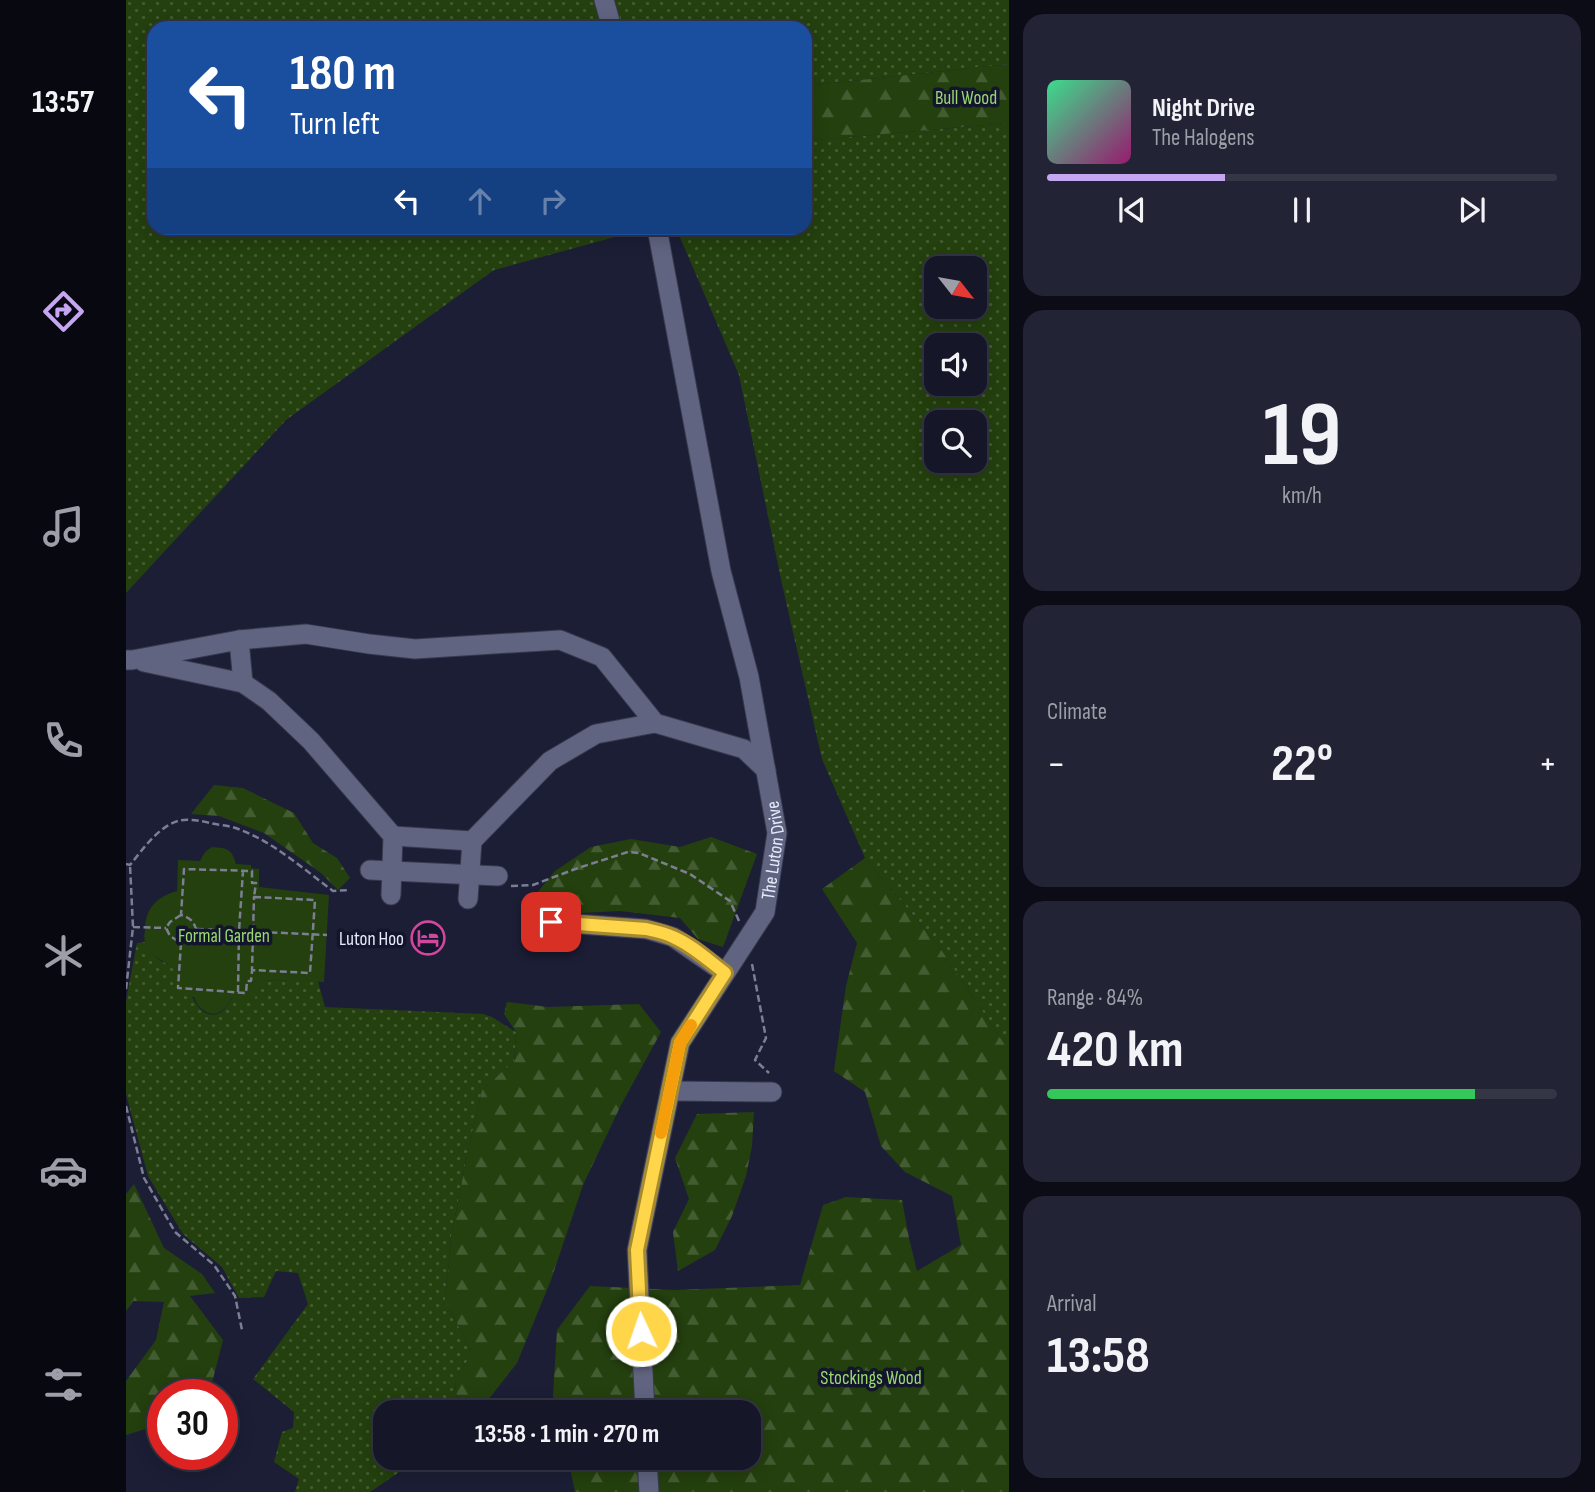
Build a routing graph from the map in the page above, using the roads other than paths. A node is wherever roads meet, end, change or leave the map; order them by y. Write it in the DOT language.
graph roads {
  1 [pos="604,0"];
  2 [pos="610,21"];
  3 [pos="658,235"];
  4 [pos="239,640"];
  5 [pos="129,660"];
  6 [pos="243,683"];
  7 [pos="655,723"];
  8 [pos="766,770"];
  9 [pos="393,836"];
  10 [pos="472,841"];
  11 [pos="370,870"];
  12 [pos="392,871"];
  13 [pos="470,874"];
  14 [pos="498,876"];
  15 [pos="391,895"];
  16 [pos="468,899"];
  17 [pos="551,922"];
  18 [pos="725,973"];
  19 [pos="670,1091"];
  20 [pos="772,1092"];
  21 [pos="644,1400"];
  22 [pos="648,1470"];
  23 [pos="649,1492"];
  1 -- 2 [label="street"];
  3 -- 8 [label="street, The Luton Drive"];
  4 -- 5 [label="street"];
  4 -- 6 [label="street"];
  4 -- 7 [label="street"];
  5 -- 6 [label="street"];
  6 -- 9 [label="street"];
  7 -- 8 [label="street"];
  7 -- 10 [label="street"];
  8 -- 18 [label="street, The Luton Drive"];
  9 -- 10 [label="street"];
  9 -- 12 [label="street"];
  10 -- 13 [label="street"];
  11 -- 12 [label="street"];
  12 -- 13 [label="street"];
  12 -- 15 [label="street"];
  13 -- 14 [label="street"];
  13 -- 16 [label="street"];
  17 -- 18 [label="street"];
  18 -- 19 [label="street, The Luton Drive"];
  19 -- 20 [label="street"];
  19 -- 21 [label="street, The Luton Drive"];
  22 -- 23 [label="street"];
}
